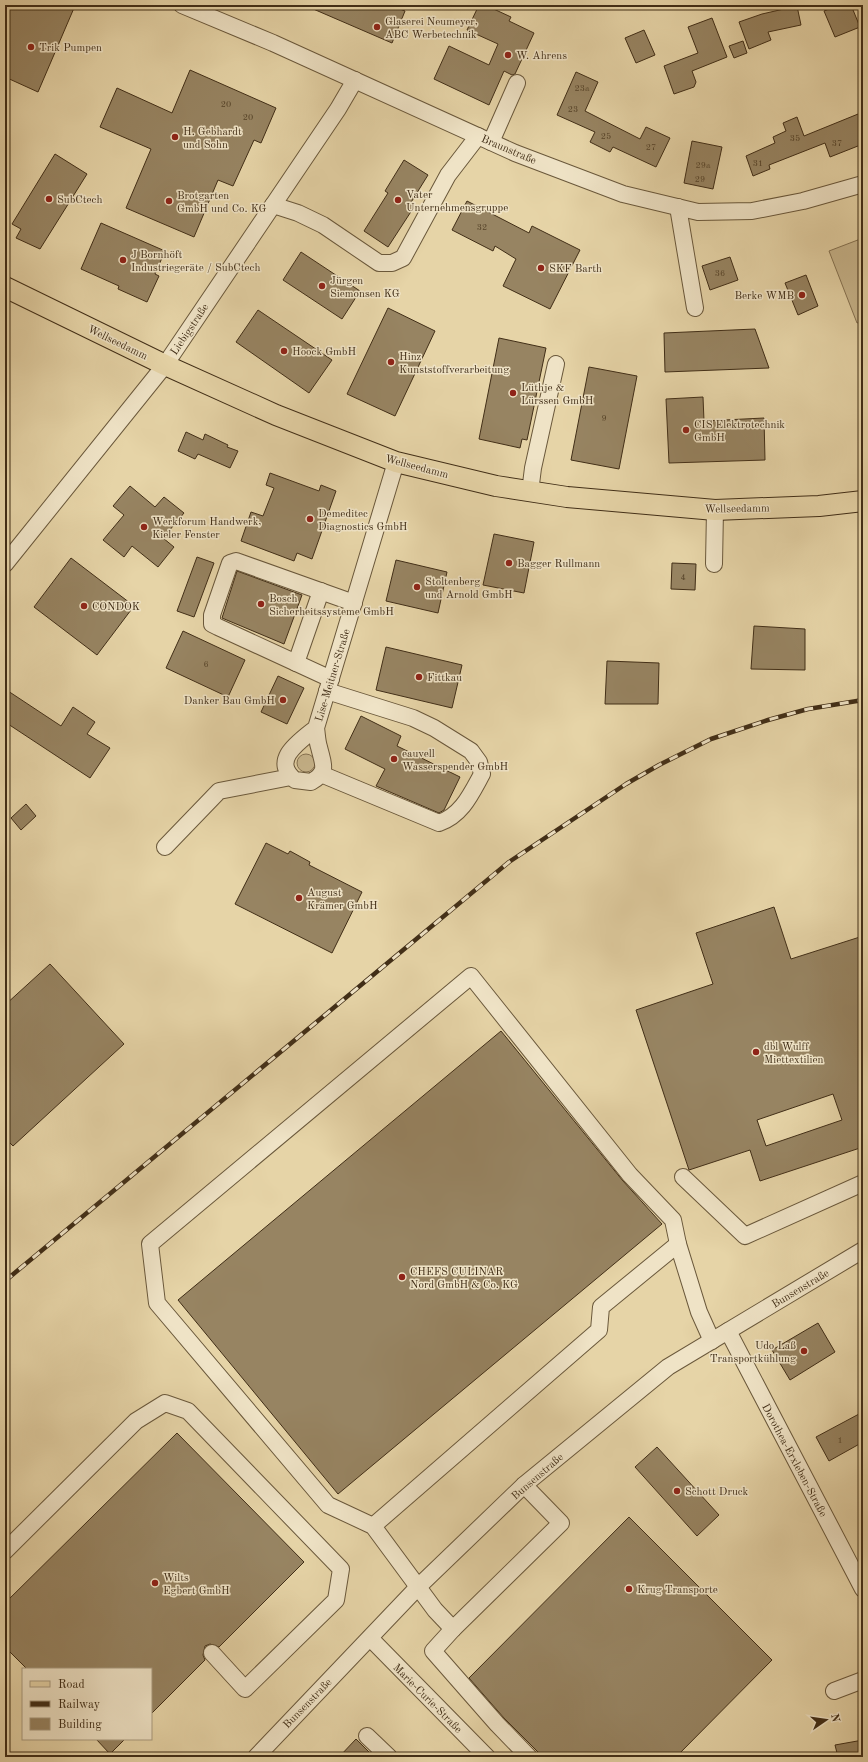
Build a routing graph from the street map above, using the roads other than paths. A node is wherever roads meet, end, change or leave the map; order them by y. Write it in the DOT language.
graph roads {
  1 [pos="182,5"];
  2 [pos="355,80"];
  3 [pos="517,82"];
  4 [pos="484,139"];
  5 [pos="857,186"];
  6 [pos="273,205"];
  7 [pos="678,207"];
  8 [pos="5,288"];
  9 [pos="695,308"];
  10 [pos="556,364"];
  11 [pos="164,365"];
  12 [pos="396,462"];
  13 [pos="530,492"];
  14 [pos="863,501"];
  15 [pos="715,510"];
  16 [pos="5,564"];
  17 [pos="714,564"];
  18 [pos="321,591"];
  19 [pos="354,603"];
  20 [pos="296,663"];
  21 [pos="329,685"];
  22 [pos="316,728"];
  23 [pos="321,774"];
  24 [pos="291,777"];
  25 [pos="165,847"];
  26 [pos="683,1176"];
  27 [pos="863,1183"];
  28 [pos="678,1244"];
  29 [pos="863,1250"];
  30 [pos="728,1331"];
  31 [pos="712,1341"];
  32 [pos="524,1485"];
  33 [pos="372,1526"];
  34 [pos="5,1551"];
  35 [pos="418,1587"];
  36 [pos="863,1589"];
  37 [pos="453,1629"];
  38 [pos="370,1638"];
  39 [pos="212,1654"];
  40 [pos="863,1680"];
  41 [pos="834,1692"];
  42 [pos="367,1736"];
  43 [pos="256,1757"];
  44 [pos="389,1757"];
  45 [pos="487,1757"];
  46 [pos="529,1757"];
  1 -- 2 [label="street, Braunstraße"];
  2 -- 4 [label="street, Braunstraße"];
  2 -- 6 [label="street, Liebigstraße"];
  3 -- 4 [label="street"];
  4 -- 6 [label="street"];
  4 -- 7 [label="street, Braunstraße"];
  5 -- 7 [label="street, Braunstraße"];
  6 -- 11 [label="street, Liebigstraße"];
  7 -- 9 [label="street"];
  8 -- 11 [label="main road, Wellseedamm"];
  10 -- 13 [label="street"];
  11 -- 12 [label="main road, Wellseedamm"];
  11 -- 16 [label="street, Liebigstraße"];
  12 -- 13 [label="main road, Wellseedamm"];
  12 -- 19 [label="street, Lise-Meitner-Straße"];
  13 -- 15 [label="main road, Wellseedamm"];
  14 -- 15 [label="main road, Wellseedamm"];
  15 -- 17 [label="street"];
  18 -- 19 [label="street"];
  18 -- 20 [label="street"];
  18 -- 20 [label="street"];
  19 -- 21 [label="street, Lise-Meitner-Straße"];
  20 -- 21 [label="street"];
  21 -- 22 [label="street, Lise-Meitner-Straße"];
  21 -- 23 [label="street"];
  22 -- 23 [label="street, Lise-Meitner-Straße"];
  22 -- 24 [label="street, Lise-Meitner-Straße"];
  23 -- 24 [label="street"];
  24 -- 25 [label="street"];
  26 -- 27 [label="street"];
  28 -- 31 [label="street"];
  28 -- 33 [label="street"];
  28 -- 33 [label="street"];
  29 -- 30 [label="street, Bunsenstraße"];
  30 -- 31 [label="street, Bunsenstraße"];
  30 -- 36 [label="street, Dorothea-Erxleben-Straße"];
  31 -- 32 [label="street, Bunsenstraße"];
  32 -- 35 [label="street, Bunsenstraße"];
  32 -- 37 [label="street"];
  33 -- 35 [label="street"];
  34 -- 39 [label="street"];
  35 -- 37 [label="street"];
  35 -- 38 [label="street, Bunsenstraße"];
  37 -- 46 [label="street"];
  38 -- 43 [label="street, Bunsenstraße"];
  38 -- 45 [label="street, Marie-Curie-Straße"];
  40 -- 41 [label="street"];
  42 -- 44 [label="street"];
}
